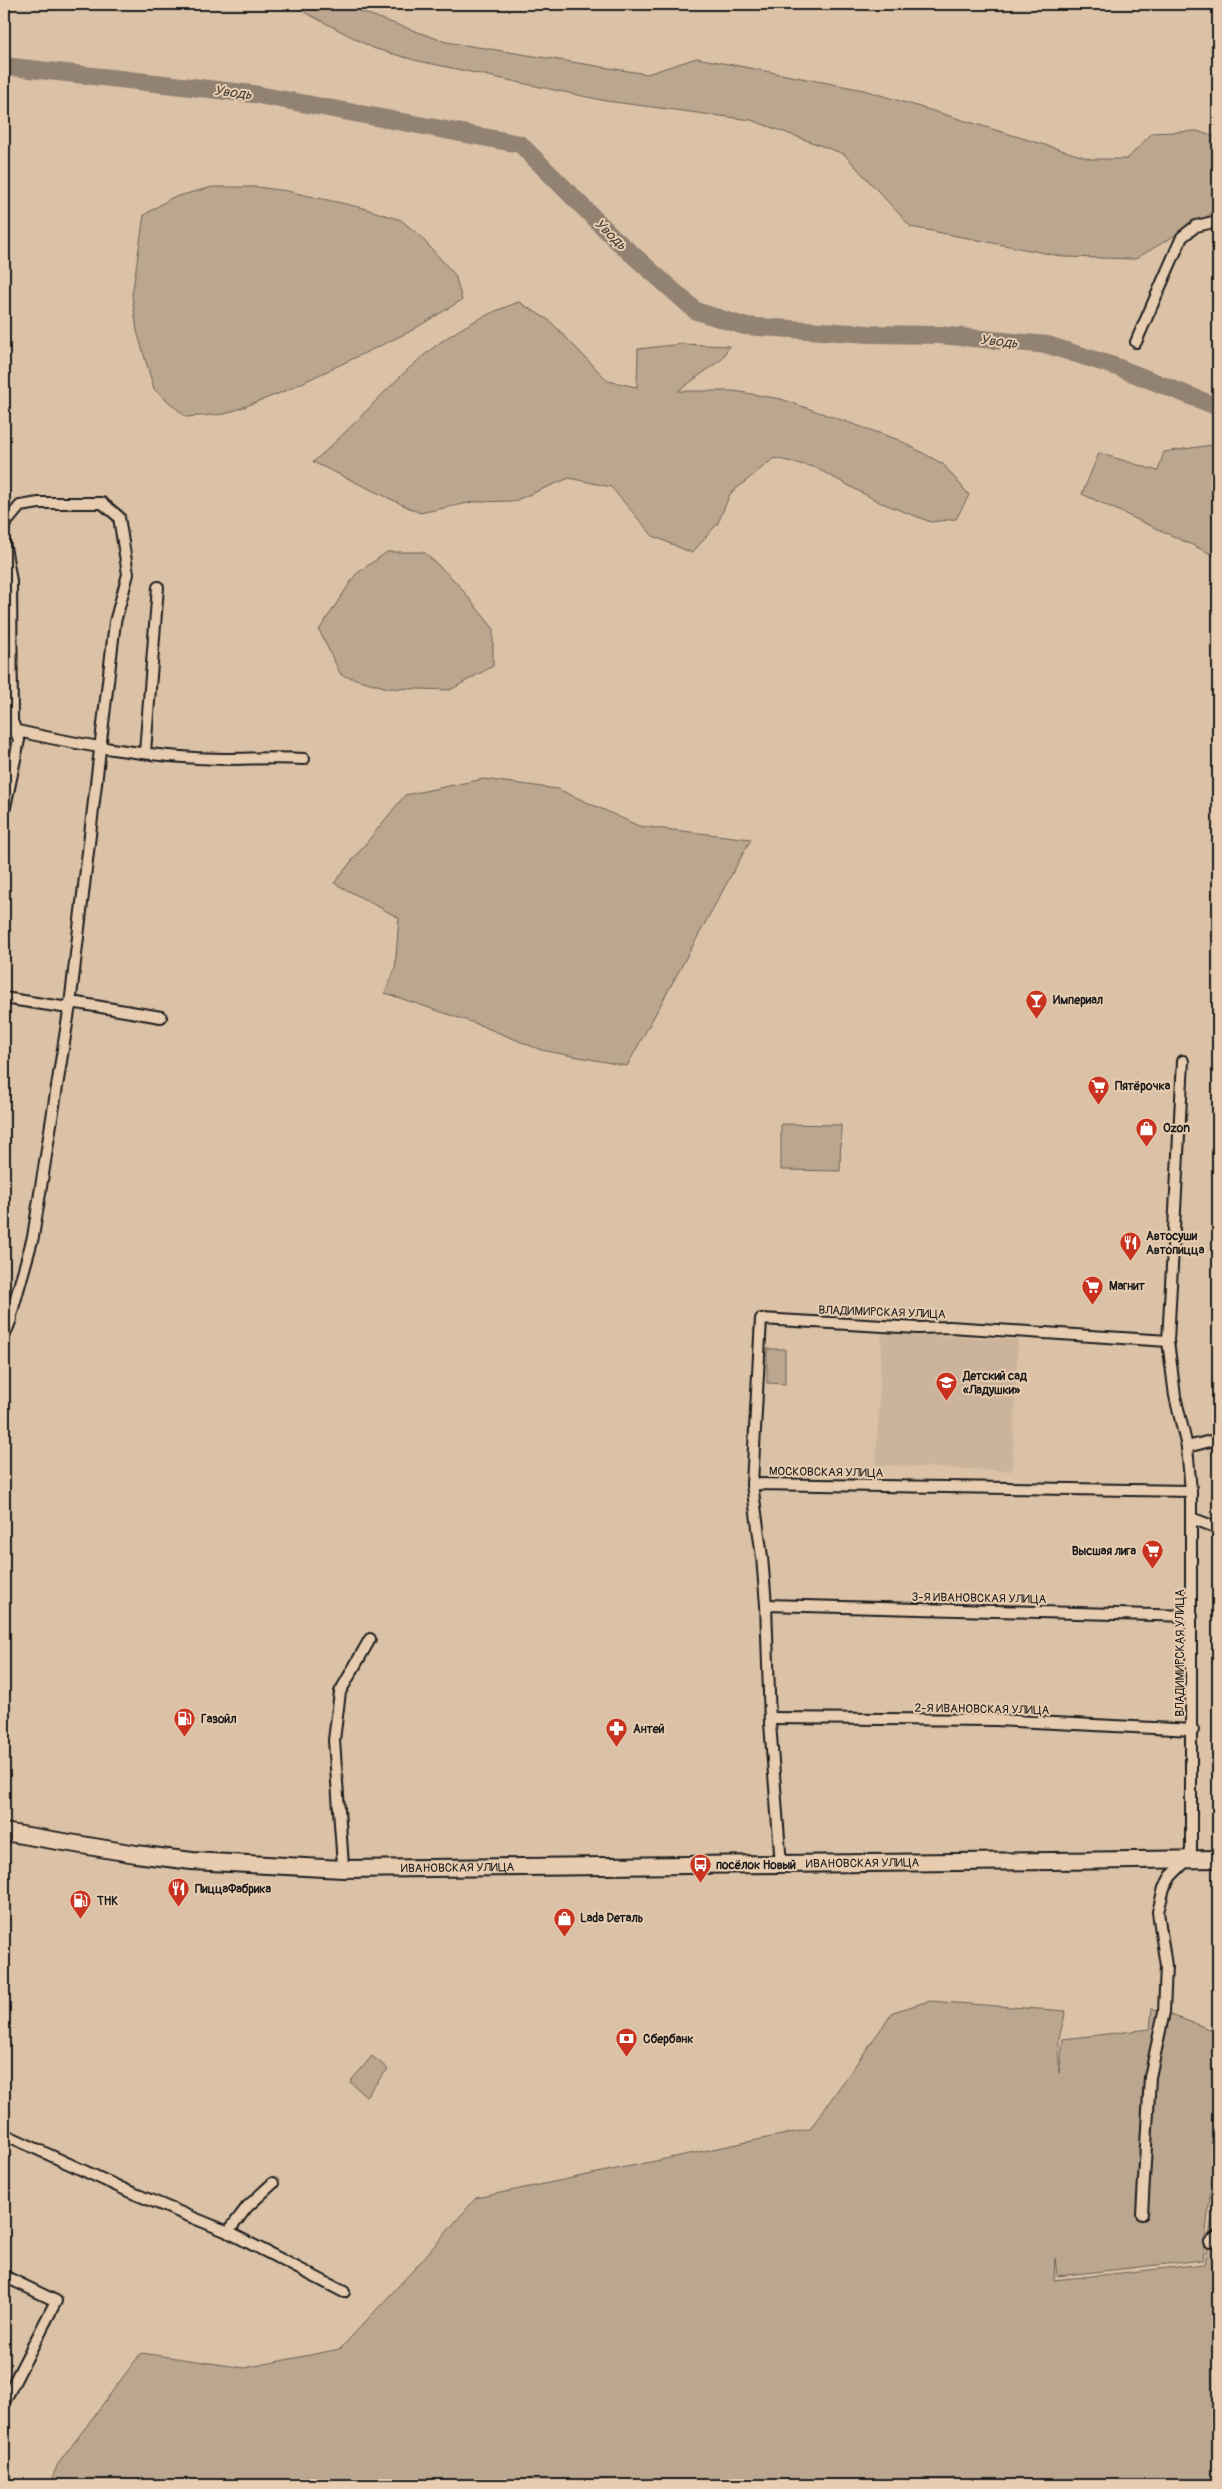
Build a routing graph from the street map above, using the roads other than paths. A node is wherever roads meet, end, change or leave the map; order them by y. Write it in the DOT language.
graph roads {
  1 [pos="1218,221"];
  2 [pos="1136,342"];
  3 [pos="4,524"];
  4 [pos="4,540"];
  5 [pos="158,587"];
  6 [pos="4,728"];
  7 [pos="17,731"];
  8 [pos="101,747"];
  9 [pos="145,752"];
  10 [pos="304,759"];
  11 [pos="4,812"];
  12 [pos="4,998"];
  13 [pos="70,1006"];
  14 [pos="161,1017"];
  15 [pos="1183,1061"];
  16 [pos="7,1319"];
  17 [pos="4,1334"];
  18 [pos="1168,1341"];
  19 [pos="1218,1439"];
  20 [pos="1187,1447"];
  21 [pos="752,1484"];
  22 [pos="1191,1491"];
  23 [pos="1191,1518"];
  24 [pos="1218,1528"];
  25 [pos="766,1606"];
  26 [pos="1192,1616"];
  27 [pos="370,1640"];
  28 [pos="770,1718"];
  29 [pos="1193,1730"];
  30 [pos="4,1830"];
  31 [pos="1188,1859"];
  32 [pos="1218,1859"];
  33 [pos="781,1864"];
  34 [pos="343,1866"];
  35 [pos="388,1868"];
  36 [pos="4,2134"];
  37 [pos="273,2183"];
  38 [pos="1142,2214"];
  39 [pos="228,2232"];
  40 [pos="4,2276"];
  41 [pos="344,2292"];
  42 [pos="4,2402"];
  1 -- 2 [label="street"];
  3 -- 8 [label="street"];
  4 -- 7 [label="street"];
  5 -- 9 [label="street"];
  6 -- 7 [label="street"];
  7 -- 8 [label="street"];
  7 -- 11 [label="street"];
  8 -- 9 [label="street"];
  8 -- 13 [label="street"];
  9 -- 10 [label="street"];
  12 -- 13 [label="street"];
  13 -- 14 [label="street"];
  13 -- 16 [label="street"];
  15 -- 18 [label="street, ВЛАДИМИРСКАЯ УЛИЦА"];
  16 -- 17 [label="street"];
  18 -- 20 [label="street, ВЛАДИМИРСКАЯ УЛИЦА"];
  18 -- 21 [label="street, ВЛАДИМИРСКАЯ УЛИЦА"];
  19 -- 20 [label="street"];
  20 -- 22 [label="street, ВЛАДИМИРСКАЯ УЛИЦА"];
  21 -- 22 [label="street, МОСКОВСКАЯ УЛИЦА"];
  21 -- 25 [label="street, МОСКОВСКАЯ УЛИЦА"];
  22 -- 23 [label="street, ВЛАДИМИРСКАЯ УЛИЦА"];
  23 -- 24 [label="street"];
  23 -- 26 [label="street, ВЛАДИМИРСКАЯ УЛИЦА"];
  25 -- 26 [label="street, 3-Я ИВАНОВСКАЯ УЛИЦА"];
  25 -- 28 [label="street, МОСКОВСКАЯ УЛИЦА"];
  26 -- 29 [label="street, ВЛАДИМИРСКАЯ УЛИЦА"];
  27 -- 34 [label="street"];
  28 -- 29 [label="street, 2-Я ИВАНОВСКАЯ УЛИЦА"];
  28 -- 33 [label="street, МОСКОВСКАЯ УЛИЦА"];
  29 -- 31 [label="street, ВЛАДИМИРСКАЯ УЛИЦА"];
  30 -- 34 [label="main road, ИВАНОВСКАЯ УЛИЦА"];
  30 -- 35 [label="main road, ИВАНОВСКАЯ УЛИЦА"];
  31 -- 32 [label="main road, ИВАНОВСКАЯ УЛИЦА"];
  31 -- 33 [label="main road, ИВАНОВСКАЯ УЛИЦА"];
  31 -- 38 [label="street"];
  33 -- 35 [label="main road, ИВАНОВСКАЯ УЛИЦА"];
  34 -- 35 [label="main road, ИВАНОВСКАЯ УЛИЦА"];
  36 -- 39 [label="street"];
  37 -- 39 [label="street"];
  39 -- 41 [label="street"];
  40 -- 42 [label="street"];
}
